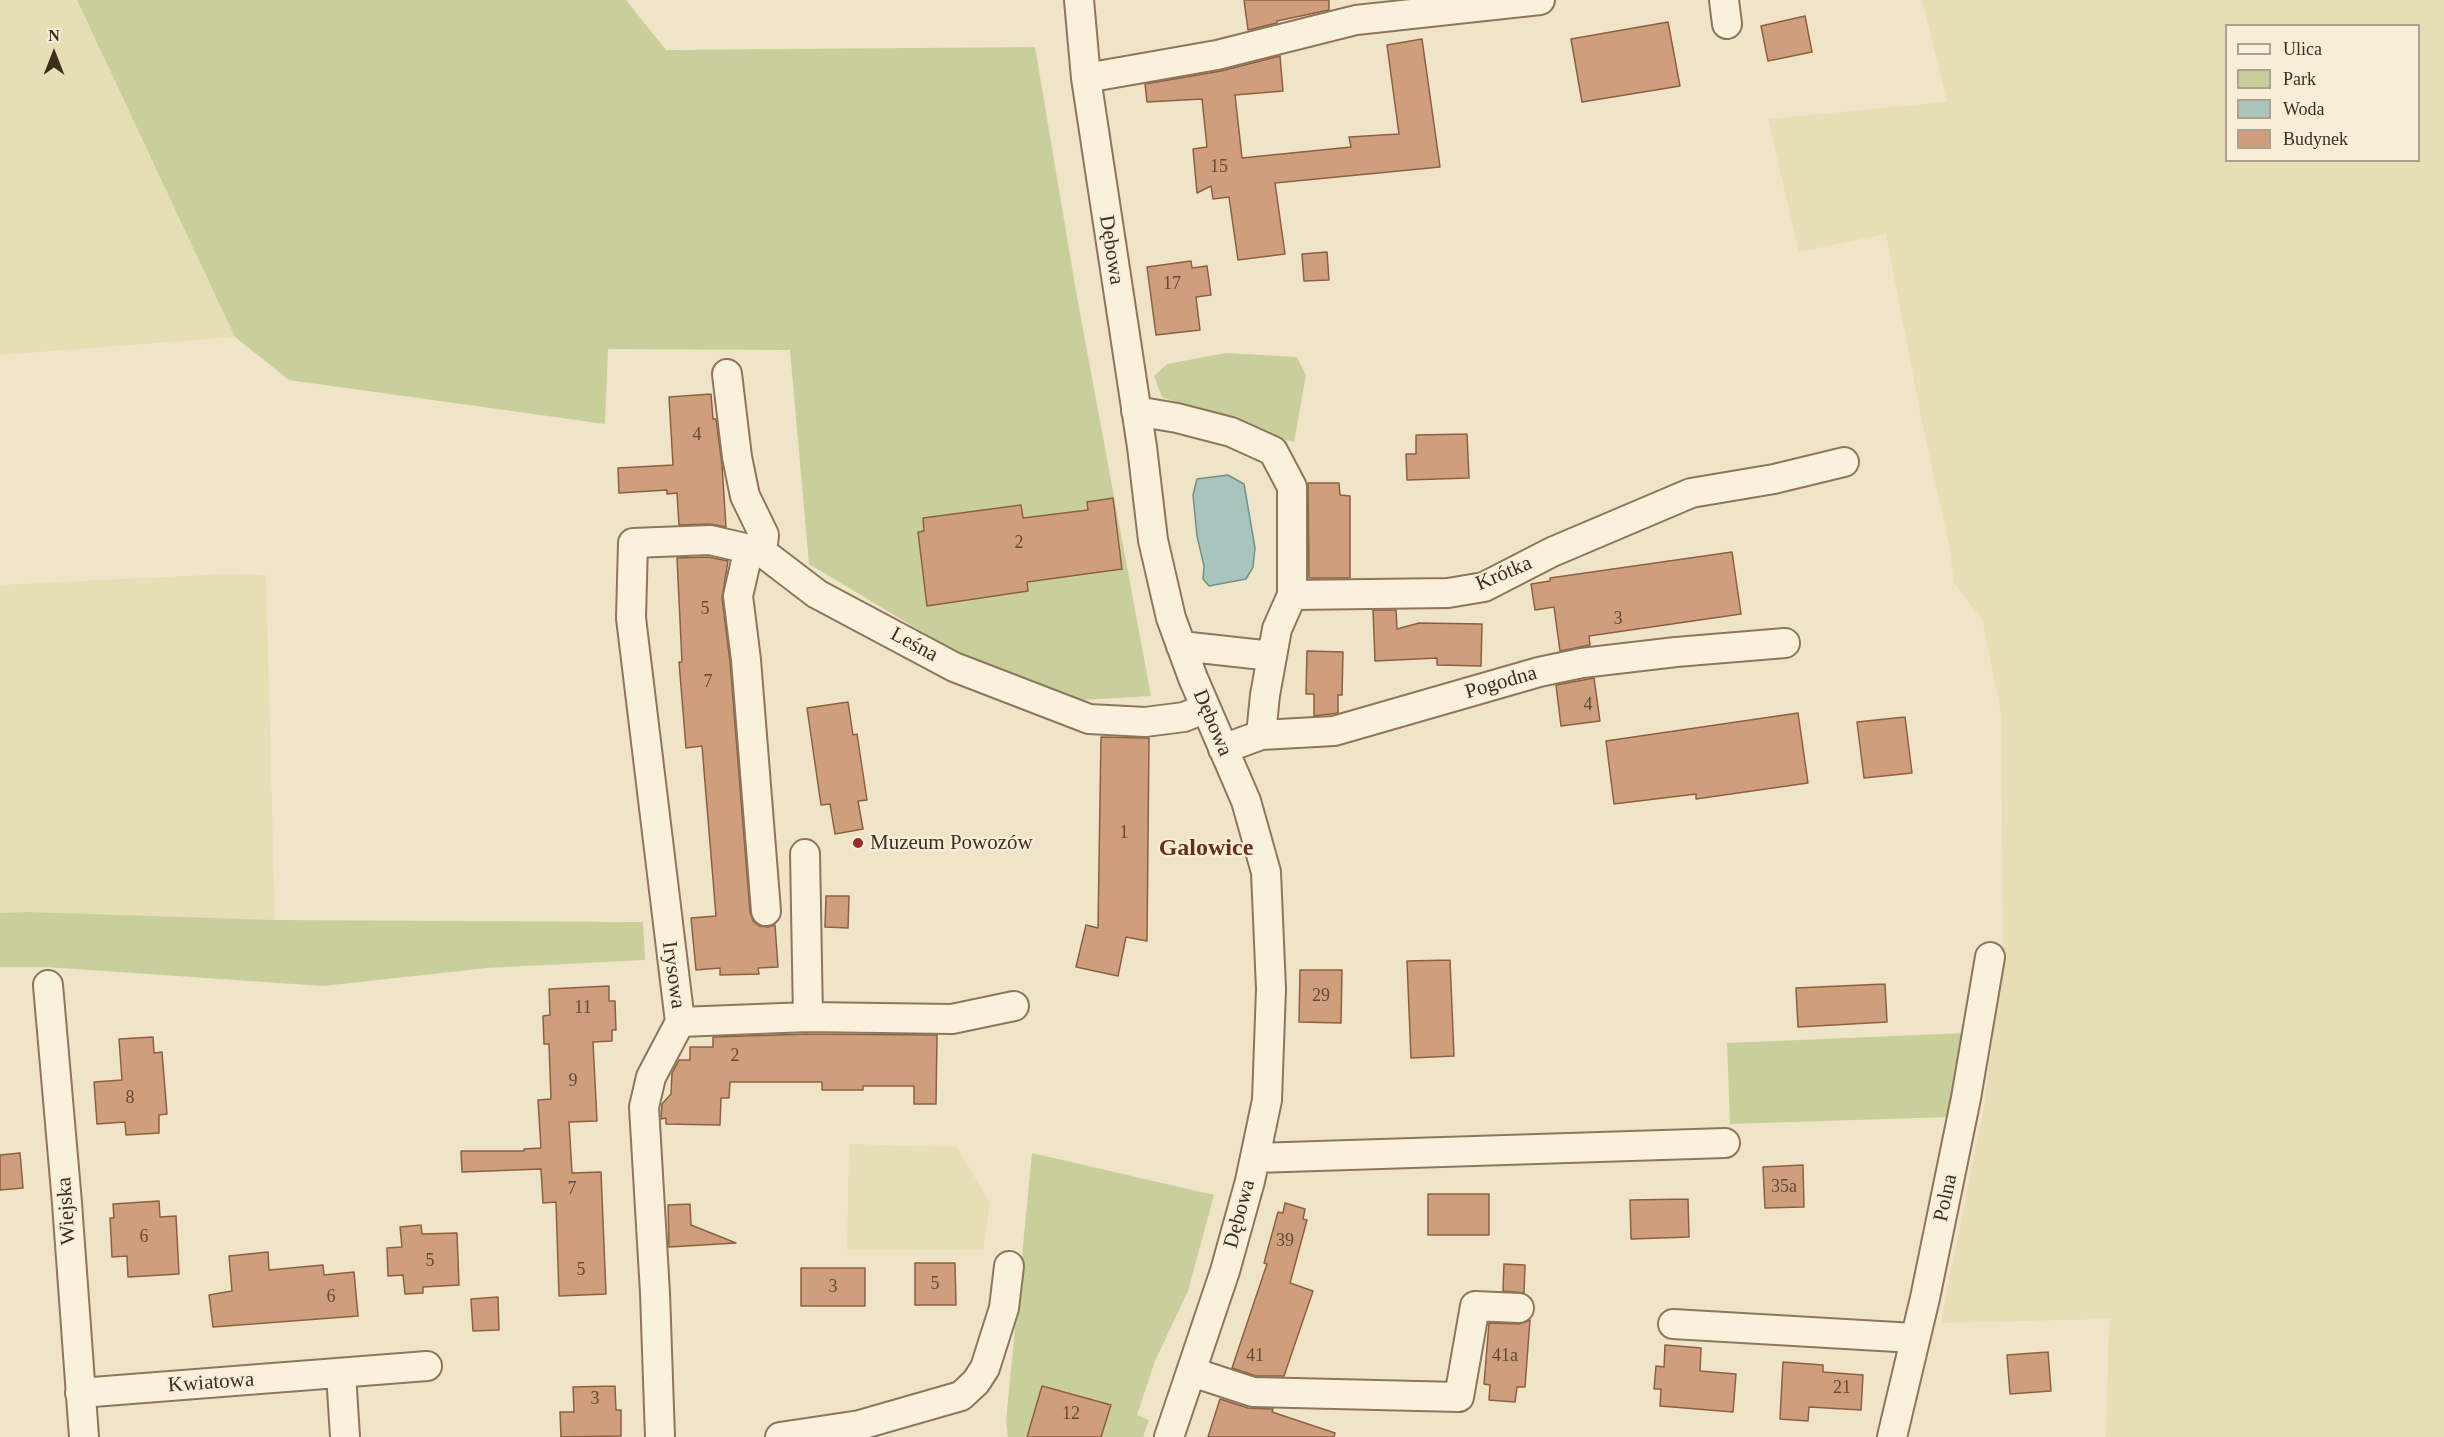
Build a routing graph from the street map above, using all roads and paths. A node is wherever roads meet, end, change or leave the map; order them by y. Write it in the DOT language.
graph roads {
  1 [pos="1079,0"];
  2 [pos="1540,0"];
  3 [pos="1086,78"];
  4 [pos="727,374"];
  5 [pos="1136,411"];
  6 [pos="1844,462"];
  7 [pos="633,543"];
  8 [pos="756,550"];
  9 [pos="1292,595"];
  10 [pos="1785,643"];
  11 [pos="1181,646"];
  12 [pos="1272,656"];
  13 [pos="1206,708"];
  14 [pos="1261,735"];
  15 [pos="1223,749"];
  16 [pos="805,854"];
  17 [pos="766,911"];
  18 [pos="1990,957"];
  19 [pos="48,985"];
  20 [pos="1014,1006"];
  21 [pos="808,1017"];
  22 [pos="680,1023"];
  23 [pos="1725,1143"];
  24 [pos="1255,1158"];
  25 [pos="1009,1266"];
  26 [pos="1519,1308"];
  27 [pos="1672,1324"];
  28 [pos="1914,1338"];
  29 [pos="427,1366"];
  30 [pos="1192,1372"];
  31 [pos="341,1373"];
  32 [pos="80,1393"];
  33 [pos="84,1437"];
  34 [pos="345,1437"];
  35 [pos="660,1437"];
  36 [pos="780,1437"];
  37 [pos="1169,1437"];
  38 [pos="1892,1437"];
  1 -- 3 [label="street, Dębowa"];
  2 -- 3 [label="street"];
  3 -- 5 [label="street, Dębowa"];
  4 -- 8 [label="street"];
  5 -- 9 [label="street"];
  5 -- 11 [label="street, Dębowa"];
  6 -- 9 [label="street, Krótka"];
  7 -- 8 [label="street, Leśna"];
  7 -- 22 [label="street, Irysowa"];
  8 -- 13 [label="street, Leśna"];
  8 -- 17 [label="street"];
  9 -- 12 [label="street"];
  10 -- 14 [label="street, Pogodna"];
  11 -- 12 [label="street"];
  11 -- 13 [label="street, Dębowa"];
  12 -- 14 [label="street"];
  13 -- 15 [label="street, Dębowa"];
  14 -- 15 [label="street, Pogodna"];
  15 -- 24 [label="street, Dębowa"];
  16 -- 21 [label="street"];
  18 -- 28 [label="street, Polna"];
  19 -- 32 [label="street, Wiejska"];
  20 -- 21 [label="street"];
  21 -- 22 [label="street"];
  22 -- 35 [label="street, Irysowa"];
  23 -- 24 [label="street"];
  24 -- 30 [label="street, Dębowa"];
  25 -- 36 [label="street"];
  26 -- 30 [label="street"];
  27 -- 28 [label="street"];
  28 -- 38 [label="street, Polna"];
  29 -- 31 [label="street, Kwiatowa"];
  30 -- 37 [label="street, Dębowa"];
  31 -- 32 [label="street, Kwiatowa"];
  31 -- 34 [label="street"];
  32 -- 33 [label="street, Wiejska"];
}
